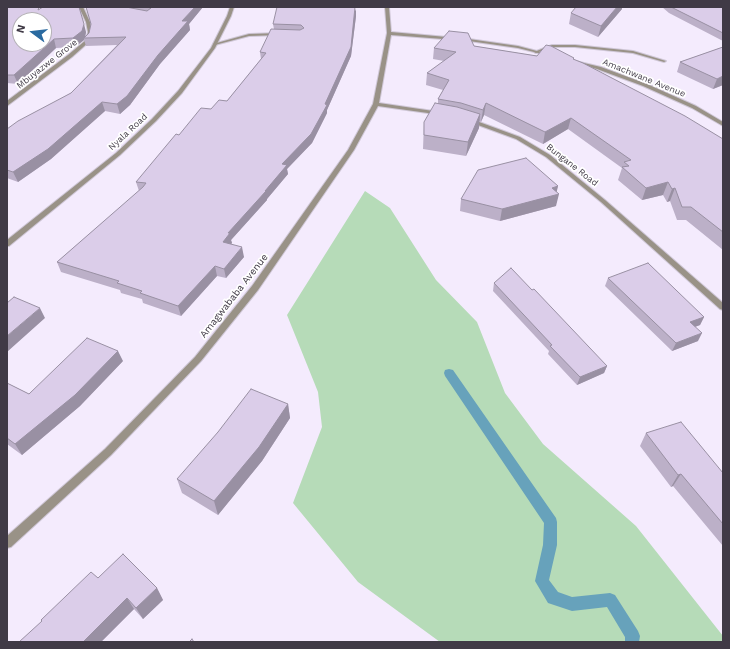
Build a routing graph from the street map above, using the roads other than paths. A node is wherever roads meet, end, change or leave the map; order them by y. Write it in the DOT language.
graph roads {
  1 [pos="232,7"];
  2 [pos="386,7"];
  3 [pos="84,8"];
  4 [pos="389,33"];
  5 [pos="287,35"];
  6 [pos="215,44"];
  7 [pos="536,52"];
  8 [pos="558,57"];
  9 [pos="565,59"];
  10 [pos="664,61"];
  11 [pos="7,104"];
  12 [pos="376,104"];
  13 [pos="450,116"];
  14 [pos="463,119"];
  15 [pos="723,124"];
  16 [pos="7,244"];
  17 [pos="723,307"];
  18 [pos="7,543"];
  1 -- 6 [label="street, Nyala Road"];
  2 -- 4 [label="street, Amagwababa Avenue"];
  3 -- 11 [label="street, Mbuyazwe Grove"];
  4 -- 7 [label="street"];
  4 -- 12 [label="street, Amagwababa Avenue"];
  5 -- 6 [label="street"];
  6 -- 16 [label="street, Nyala Road"];
  7 -- 8 [label="street"];
  7 -- 10 [label="street"];
  9 -- 15 [label="street, Amachwane Avenue"];
  12 -- 13 [label="street"];
  12 -- 18 [label="street, Amagwababa Avenue"];
  14 -- 17 [label="street, Bungane Road"];
}
